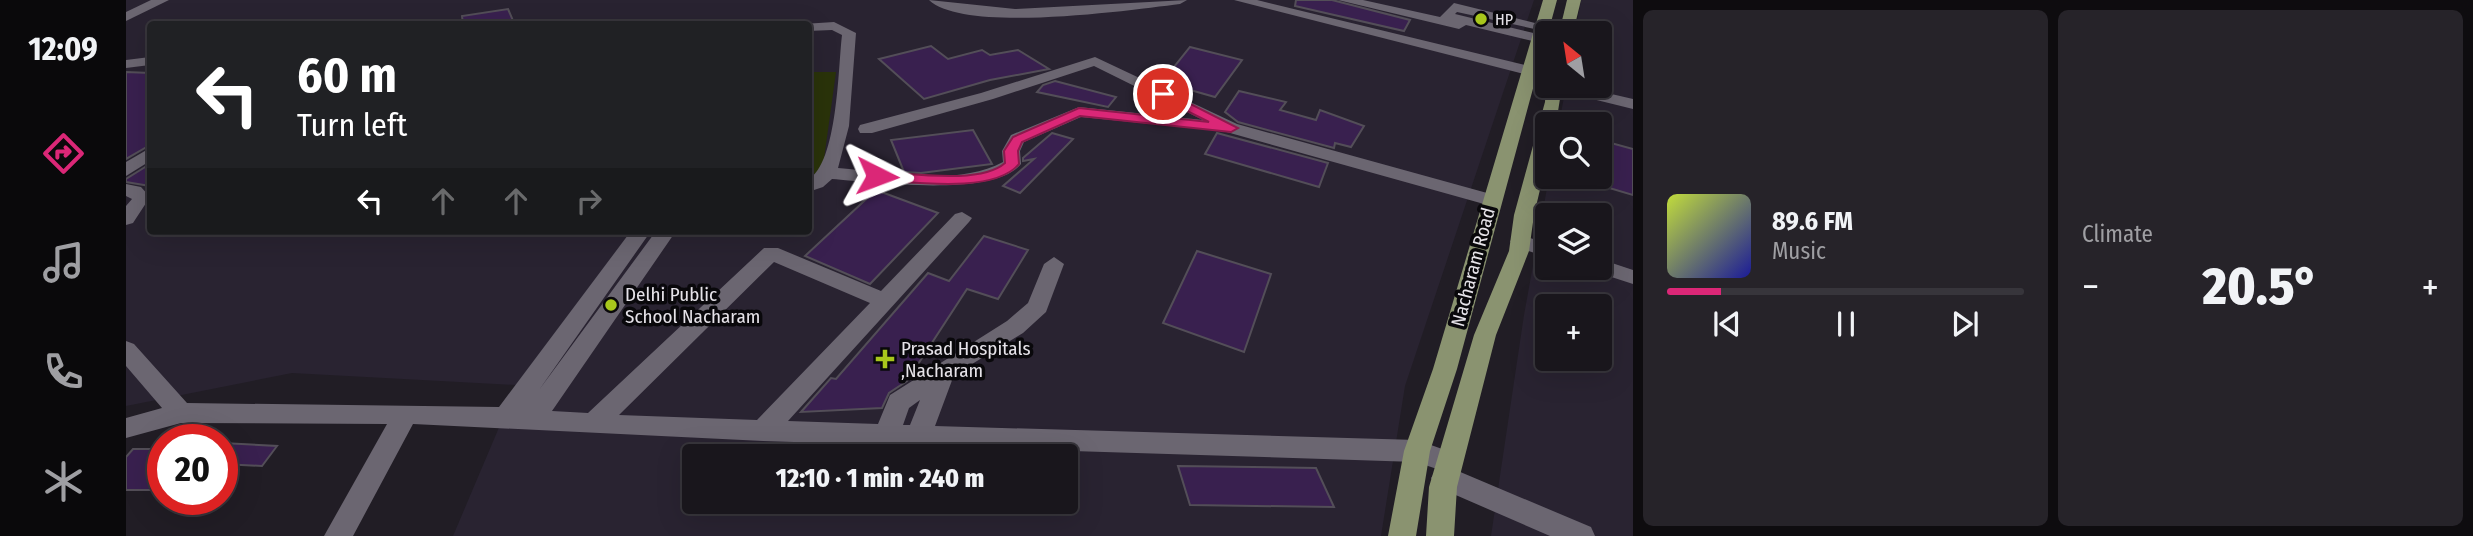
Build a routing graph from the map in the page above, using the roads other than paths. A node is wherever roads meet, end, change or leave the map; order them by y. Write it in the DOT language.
graph roads {
  1 [pos="162,0"];
  2 [pos="936,0"];
  3 [pos="1180,0"];
  4 [pos="1241,0"];
  5 [pos="1345,0"];
  6 [pos="1550,0"];
  7 [pos="1574,0"];
  8 [pos="126,18"];
  9 [pos="1545,21"];
  10 [pos="1569,21"];
  11 [pos="812,27"];
  12 [pos="1535,35"];
  13 [pos="1542,36"];
  14 [pos="1535,53"];
  15 [pos="147,61"];
  16 [pos="126,64"];
  17 [pos="1526,74"];
  18 [pos="1535,78"];
  19 [pos="1554,98"];
  20 [pos="1607,98"];
  21 [pos="1633,104"];
  22 [pos="1231,128"];
  23 [pos="866,129"];
  24 [pos="147,155"];
  25 [pos="126,171"];
  26 [pos="827,173"];
  27 [pos="812,185"];
  28 [pos="1491,200"];
  29 [pos="962,218"];
  30 [pos="638,235"];
  31 [pos="663,235"];
  32 [pos="1520,241"];
  33 [pos="1535,246"];
  34 [pos="1054,264"];
  35 [pos="1612,270"];
  36 [pos="1633,277"];
  37 [pos="886,301"];
  38 [pos="126,350"];
  39 [pos="944,370"];
  40 [pos="181,413"];
  41 [pos="406,414"];
  42 [pos="506,417"];
  43 [pos="532,419"];
  44 [pos="593,424"];
  45 [pos="126,428"];
  46 [pos="763,432"];
  47 [pos="886,435"];
  48 [pos="918,436"];
  49 [pos="1417,450"];
  50 [pos="1448,470"];
  51 [pos="338,536"];
  52 [pos="1402,536"];
  53 [pos="1440,536"];
  54 [pos="1581,536"];
  1 -- 8 [label="street"];
  2 -- 3 [label="street"];
  4 -- 17 [label="street"];
  5 -- 12 [label="street"];
  6 -- 9 [label="main road, Nacharam Road"];
  7 -- 10 [label="main road"];
  11 -- 26 [label="street"];
  13 -- 13 [label="street"];
  14 -- 17 [label="main road, Nacharam Road"];
  15 -- 16 [label="street"];
  17 -- 18 [label="street"];
  17 -- 28 [label="main road, Nacharam Road"];
  19 -- 32 [label="main road, Nacharam Road"];
  20 -- 21 [label="street"];
  22 -- 23 [label="street"];
  22 -- 26 [label="street"];
  22 -- 28 [label="street"];
  24 -- 25 [label="street"];
  26 -- 27 [label="street"];
  28 -- 49 [label="main road, Nacharam Road"];
  29 -- 37 [label="street"];
  30 -- 42 [label="street"];
  31 -- 43 [label="street"];
  32 -- 33 [label="street"];
  32 -- 50 [label="main road, Nacharam Road"];
  34 -- 39 [label="street"];
  35 -- 36 [label="street"];
  37 -- 44 [label="street"];
  37 -- 46 [label="street"];
  38 -- 40 [label="street"];
  39 -- 47 [label="street"];
  39 -- 48 [label="street"];
  40 -- 41 [label="street"];
  40 -- 45 [label="street"];
  41 -- 42 [label="street"];
  41 -- 51 [label="street"];
  42 -- 43 [label="street"];
  43 -- 44 [label="street"];
  44 -- 46 [label="street"];
  46 -- 47 [label="street"];
  47 -- 48 [label="street"];
  48 -- 49 [label="street"];
  49 -- 50 [label="street"];
  49 -- 52 [label="main road, Nacharam Road"];
  50 -- 53 [label="main road, Nacharam Road"];
  50 -- 54 [label="street"];
}
